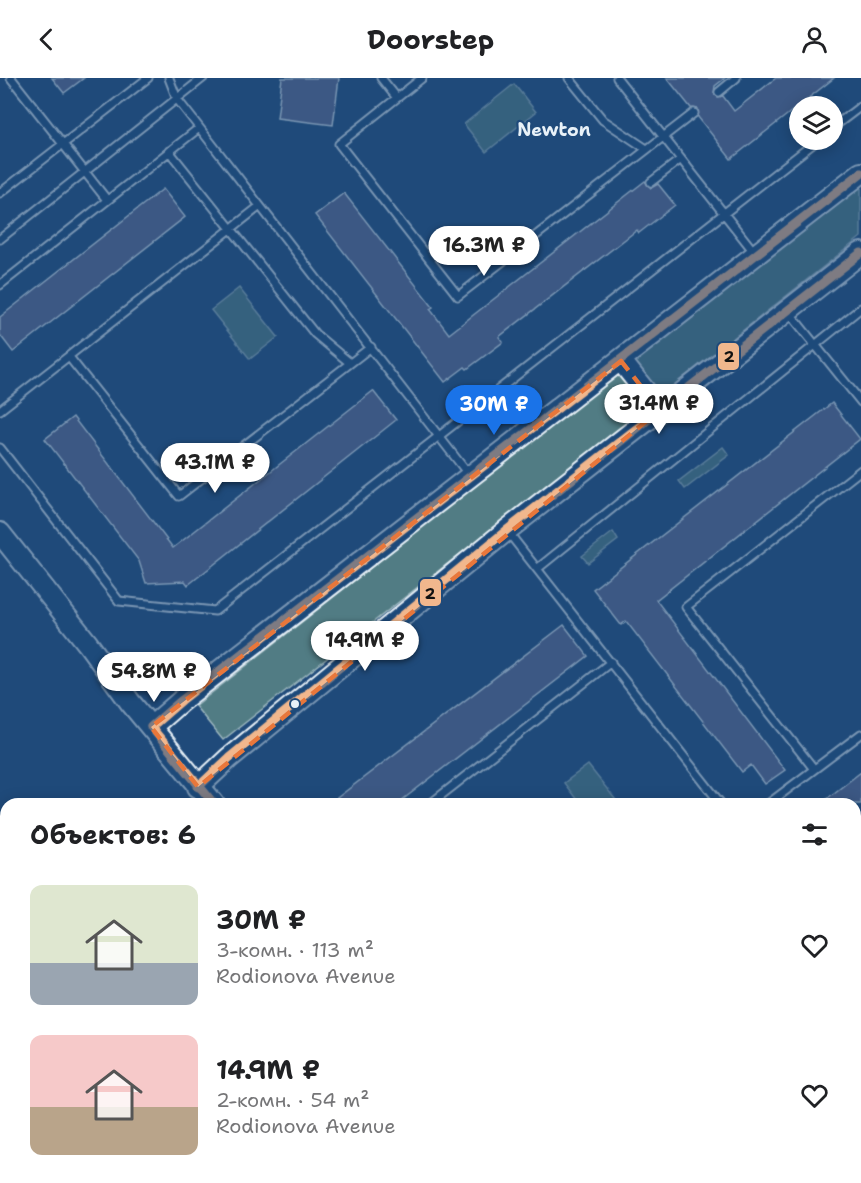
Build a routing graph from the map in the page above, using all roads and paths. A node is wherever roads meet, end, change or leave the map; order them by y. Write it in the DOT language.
graph roads {
  1 [pos="11,78"];
  2 [pos="148,78"];
  3 [pos="169,78"];
  4 [pos="203,78"];
  5 [pos="381,78"];
  6 [pos="422,78"];
  7 [pos="569,78"];
  8 [pos="617,78"];
  9 [pos="736,78"];
  10 [pos="719,92"];
  11 [pos="397,98"];
  12 [pos="177,99"];
  13 [pos="861,106"];
  14 [pos="694,113"];
  15 [pos="843,120"];
  16 [pos="199,128"];
  17 [pos="663,136"];
  18 [pos="63,144"];
  19 [pos="645,148"];
  20 [pos="805,150"];
  21 [pos="169,151"];
  22 [pos="681,159"];
  23 [pos="85,172"];
  24 [pos="861,173"];
  25 [pos="651,182"];
  26 [pos="0,193"];
  27 [pos="107,200"];
  28 [pos="260,206"];
  29 [pos="724,214"];
  30 [pos="231,228"];
  31 [pos="0,239"];
  32 [pos="861,254"];
  33 [pos="756,255"];
  34 [pos="0,285"];
  35 [pos="861,308"];
  36 [pos="788,311"];
  37 [pos="815,344"];
  38 [pos="371,347"];
  39 [pos="69,357"];
  40 [pos="621,361"];
  41 [pos="350,363"];
  42 [pos="861,402"];
  43 [pos="0,410"];
  44 [pos="660,410"];
  45 [pos="440,436"];
  46 [pos="0,448"];
  47 [pos="861,470"];
  48 [pos="471,478"];
  49 [pos="507,530"];
  50 [pos="0,533"];
  51 [pos="537,569"];
  52 [pos="611,662"];
  53 [pos="151,728"];
  54 [pos="861,734"];
  55 [pos="814,770"];
  56 [pos="198,787"];
  57 [pos="208,798"];
  58 [pos="438,798"];
  59 [pos="716,798"];
  60 [pos="776,798"];
  1 -- 18 [label="lane"];
  2 -- 18 [label="lane"];
  3 -- 12 [label="lane"];
  4 -- 12 [label="lane"];
  5 -- 11 [label="lane"];
  6 -- 11 [label="lane"];
  7 -- 19 [label="lane"];
  8 -- 17 [label="lane"];
  9 -- 10 [label="lane"];
  11 -- 19 [label="lane"];
  12 -- 16 [label="lane"];
  12 -- 23 [label="lane"];
  13 -- 15 [label="lane"];
  14 -- 17 [label="lane"];
  16 -- 21 [label="lane"];
  16 -- 28 [label="lane"];
  17 -- 19 [label="lane"];
  17 -- 22 [label="lane"];
  18 -- 23 [label="lane"];
  18 -- 26 [label="lane"];
  20 -- 29 [label="lane"];
  21 -- 27 [label="lane"];
  21 -- 30 [label="lane"];
  22 -- 25 [label="lane"];
  22 -- 29 [label="lane"];
  23 -- 27 [label="lane"];
  23 -- 31 [label="lane"];
  24 -- 33 [label="street"];
  27 -- 34 [label="lane"];
  28 -- 30 [label="lane"];
  28 -- 38 [label="lane"];
  29 -- 33 [label="lane"];
  29 -- 45 [label="lane"];
  30 -- 39 [label="lane"];
  30 -- 41 [label="lane"];
  32 -- 36 [label="street"];
  33 -- 40 [label="street"];
  35 -- 37 [label="lane"];
  36 -- 37 [label="lane"];
  36 -- 44 [label="street"];
  37 -- 42 [label="lane"];
  37 -- 51 [label="lane"];
  38 -- 41 [label="lane"];
  38 -- 45 [label="lane"];
  39 -- 41 [label="lane"];
  39 -- 43 [label="lane"];
  40 -- 44 [label="street"];
  40 -- 48 [label="street"];
  44 -- 49 [label="street"];
  45 -- 46 [label="lane"];
  45 -- 48 [label="lane"];
  47 -- 55 [label="lane"];
  48 -- 53 [label="street"];
  49 -- 51 [label="lane"];
  49 -- 56 [label="street"];
  50 -- 53 [label="street"];
  51 -- 52 [label="lane"];
  52 -- 58 [label="lane"];
  52 -- 59 [label="lane"];
  53 -- 56 [label="street"];
  54 -- 55 [label="lane"];
  55 -- 60 [label="lane"];
  56 -- 57 [label="street"];
}
